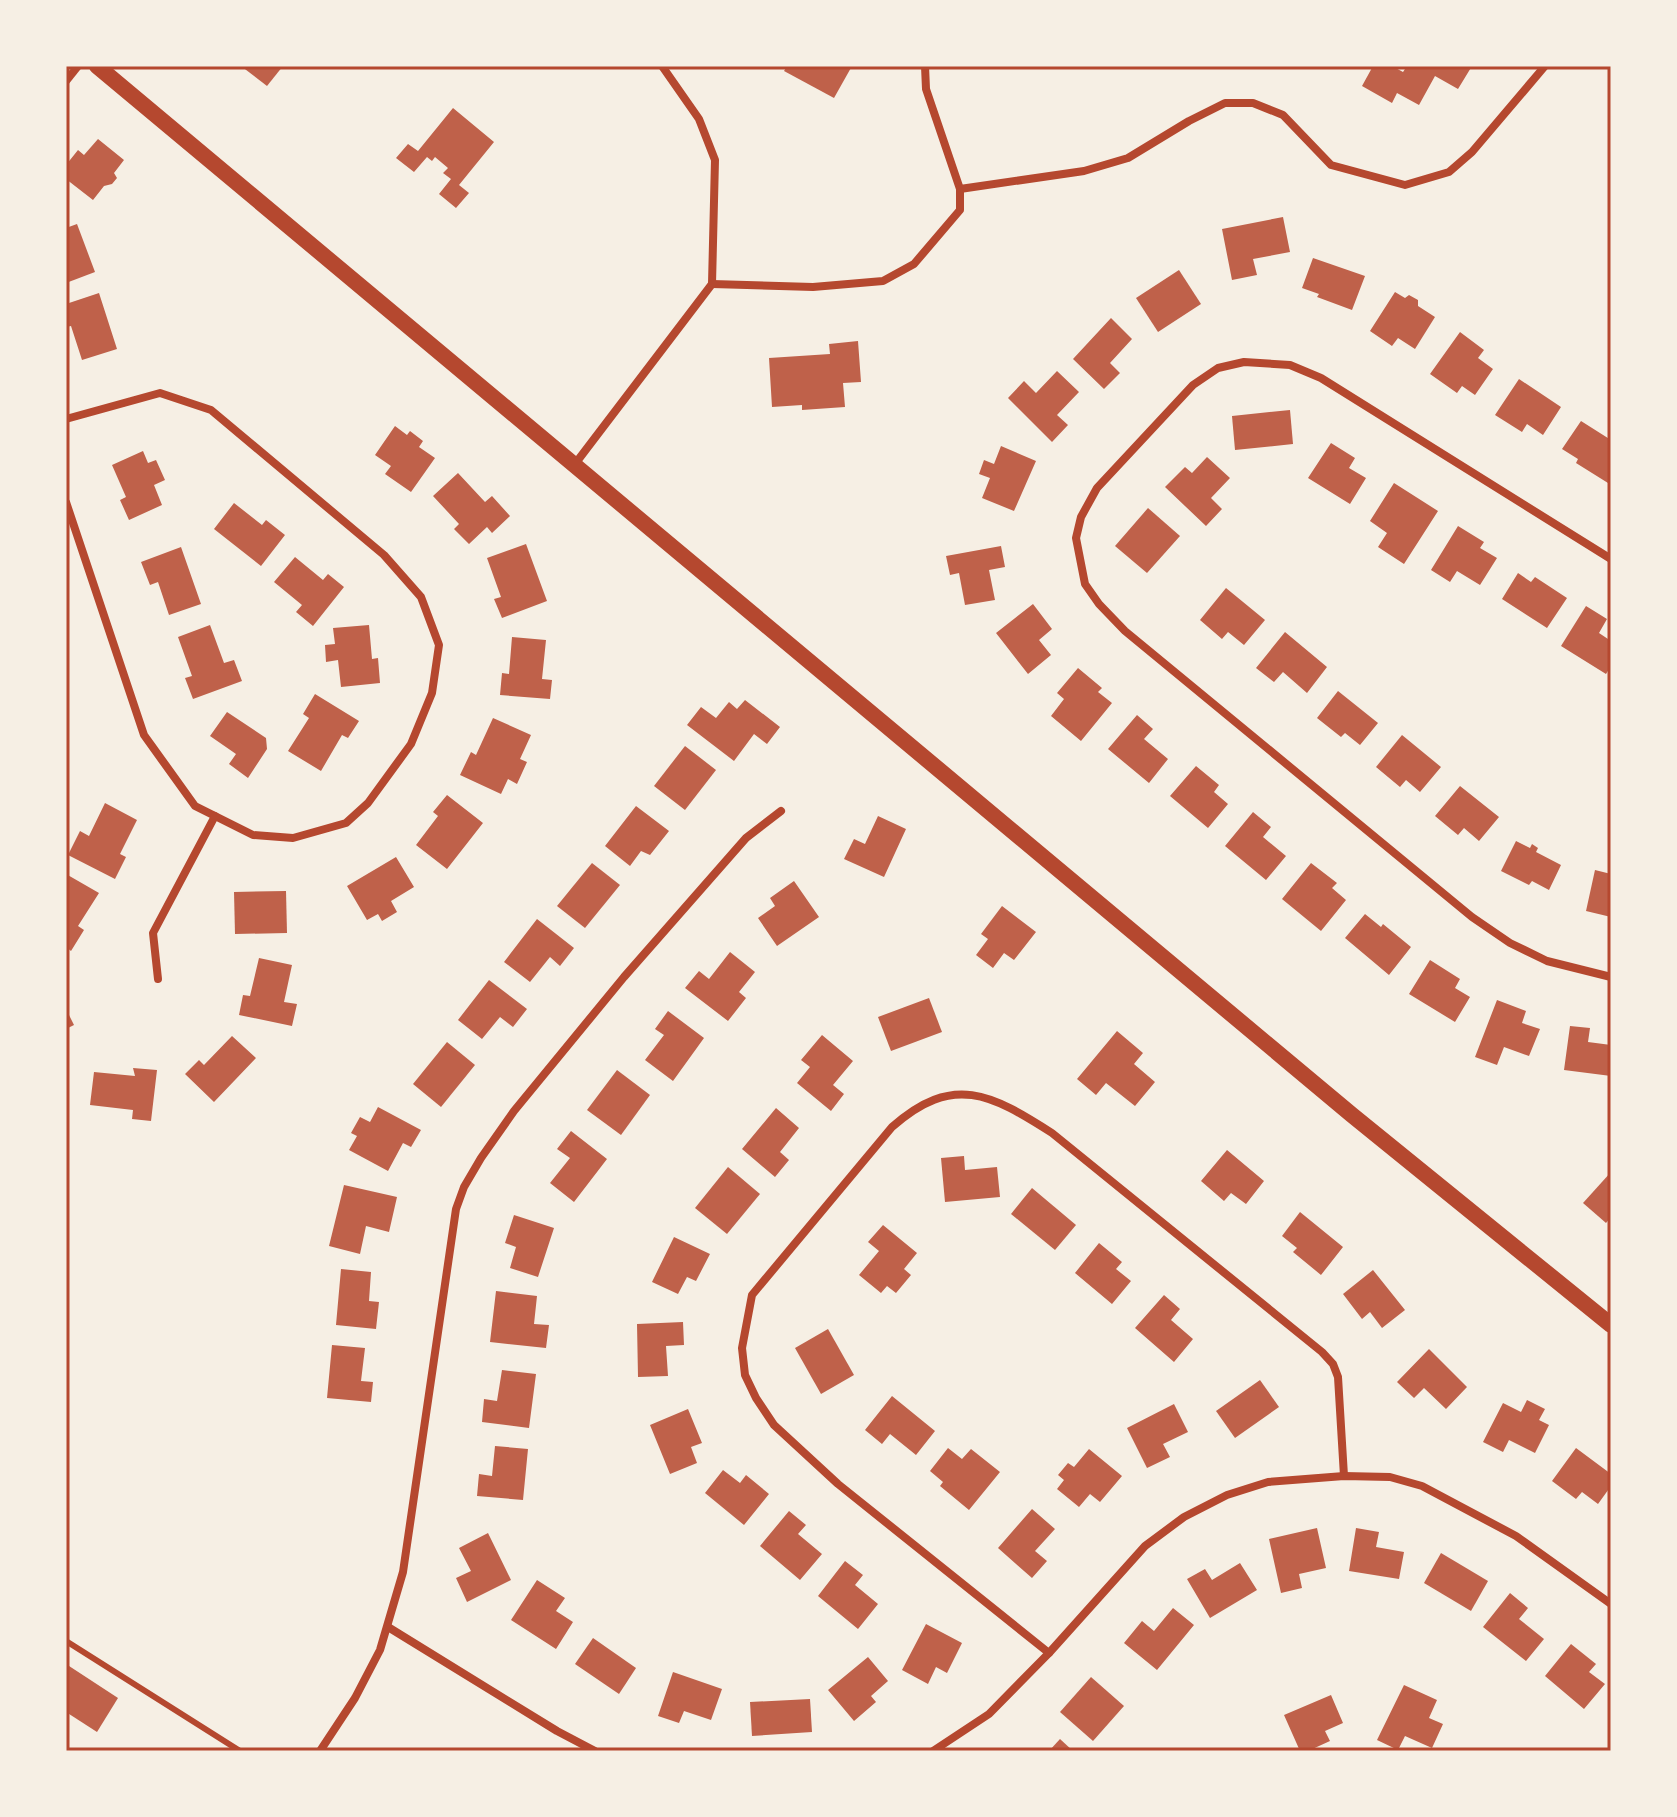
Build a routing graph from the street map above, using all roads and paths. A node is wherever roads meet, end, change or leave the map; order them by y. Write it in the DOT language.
graph roads {
  1 [pos="78,66"];
  2 [pos="97,66"];
  3 [pos="662,66"];
  4 [pos="925,66"];
  5 [pos="1545,66"];
  6 [pos="66,81"];
  7 [pos="960,189"];
  8 [pos="712,284"];
  9 [pos="66,419"];
  10 [pos="575,464"];
  11 [pos="66,502"];
  12 [pos="1611,559"];
  13 [pos="781,811"];
  14 [pos="215,816"];
  15 [pos="1611,977"];
  16 [pos="158,979"];
  17 [pos="1609,1319"];
  18 [pos="1344,1476"];
  19 [pos="1611,1604"];
  20 [pos="388,1627"];
  21 [pos="66,1641"];
  22 [pos="1049,1653"];
  23 [pos="240,1751"];
  24 [pos="320,1751"];
  25 [pos="595,1751"];
  26 [pos="933,1751"];
  1 -- 6 [label="street"];
  2 -- 10 [label="main road"];
  3 -- 8 [label="street"];
  4 -- 7 [label="street"];
  5 -- 7 [label="street"];
  7 -- 8 [label="street"];
  8 -- 10 [label="street"];
  9 -- 14 [label="street"];
  10 -- 17 [label="main road"];
  11 -- 14 [label="street"];
  12 -- 15 [label="street"];
  13 -- 20 [label="street"];
  14 -- 16 [label="street"];
  18 -- 19 [label="street"];
  18 -- 22 [label="street"];
  18 -- 22 [label="street"];
  20 -- 24 [label="street"];
  20 -- 25 [label="street"];
  21 -- 23 [label="lane"];
  22 -- 26 [label="street"];
}
